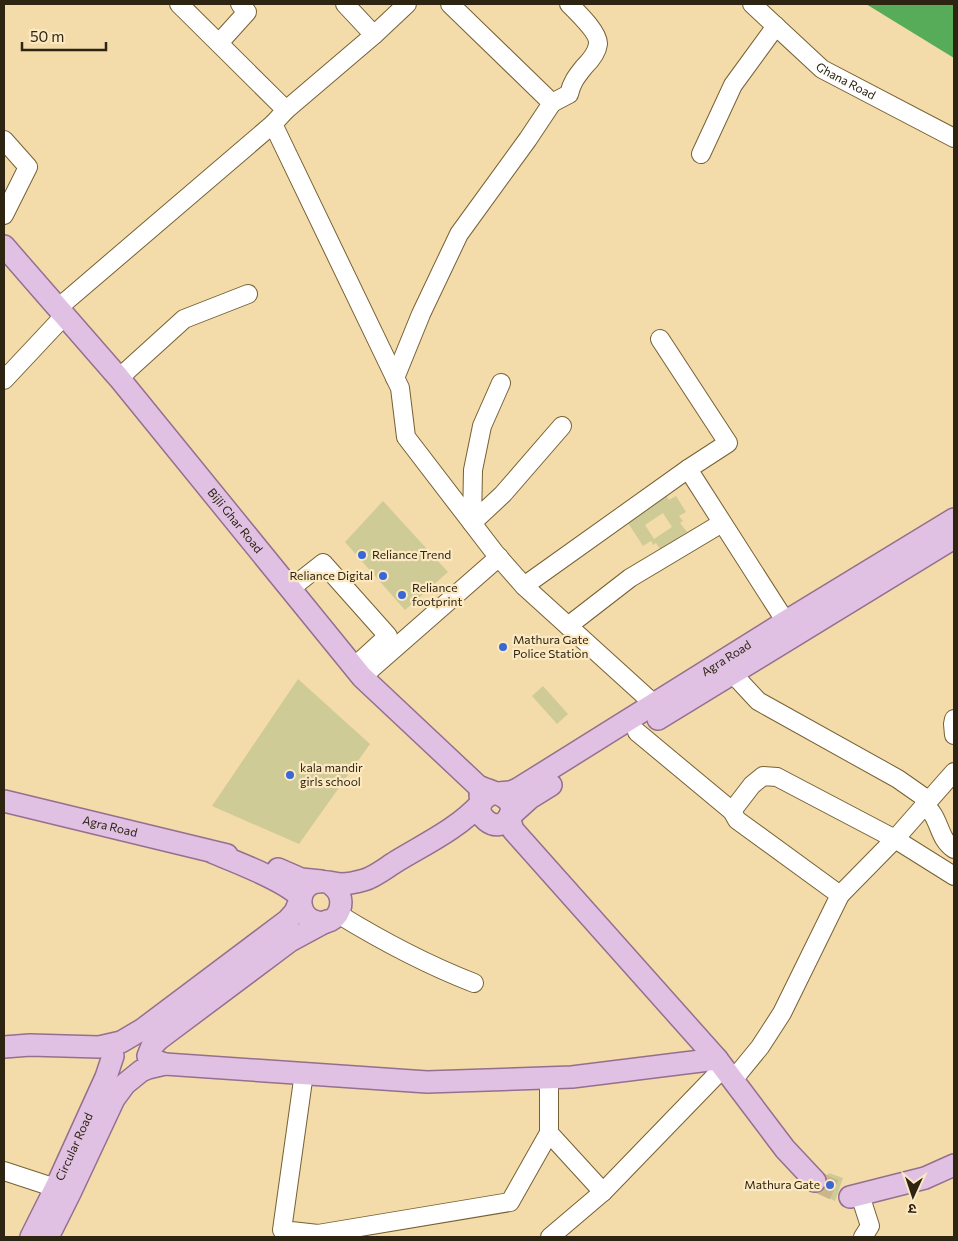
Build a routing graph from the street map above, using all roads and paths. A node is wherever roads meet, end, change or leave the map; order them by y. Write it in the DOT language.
graph roads {
  1 [pos="179,4"];
  2 [pos="240,4"];
  3 [pos="345,4"];
  4 [pos="407,4"];
  5 [pos="450,4"];
  6 [pos="569,4"];
  7 [pos="752,4"];
  8 [pos="776,26"];
  9 [pos="374,35"];
  10 [pos="219,43"];
  11 [pos="552,103"];
  12 [pos="286,110"];
  13 [pos="273,124"];
  14 [pos="954,138"];
  15 [pos="4,140"];
  16 [pos="701,154"];
  17 [pos="4,215"];
  18 [pos="7,257"];
  19 [pos="248,294"];
  20 [pos="61,312"];
  21 [pos="660,339"];
  22 [pos="119,378"];
  23 [pos="395,378"];
  24 [pos="4,380"];
  25 [pos="500,383"];
  26 [pos="562,426"];
  27 [pos="688,469"];
  28 [pos="954,519"];
  29 [pos="472,523"];
  30 [pos="722,523"];
  31 [pos="954,538"];
  32 [pos="499,557"];
  33 [pos="524,586"];
  34 [pos="290,589"];
  35 [pos="568,626"];
  36 [pos="789,628"];
  37 [pos="358,672"];
  38 [pos="732,673"];
  39 [pos="654,704"];
  40 [pos="954,719"];
  41 [pos="637,732"];
  42 [pos="954,735"];
  43 [pos="954,772"];
  44 [pos="485,794"];
  45 [pos="4,801"];
  46 [pos="926,803"];
  47 [pos="732,811"];
  48 [pos="502,824"];
  49 [pos="895,838"];
  50 [pos="954,849"];
  51 [pos="214,852"];
  52 [pos="954,876"];
  53 [pos="324,882"];
  54 [pos="840,896"];
  55 [pos="301,898"];
  56 [pos="332,918"];
  57 [pos="474,983"];
  58 [pos="4,1048"];
  59 [pos="115,1057"];
  60 [pos="151,1064"];
  61 [pos="724,1069"];
  62 [pos="304,1073"];
  63 [pos="549,1077"];
  64 [pos="549,1133"];
  65 [pos="954,1165"];
  66 [pos="4,1171"];
  67 [pos="815,1181"];
  68 [pos="63,1190"];
  69 [pos="603,1192"];
  70 [pos="855,1196"];
  71 [pos="32,1237"];
  72 [pos="48,1237"];
  73 [pos="550,1237"];
  74 [pos="863,1237"];
  1 -- 10 [label="street"];
  2 -- 10 [label="street"];
  3 -- 9 [label="street"];
  4 -- 9 [label="street"];
  5 -- 11 [label="street"];
  6 -- 11 [label="street"];
  7 -- 8 [label="street, Ghana Road"];
  8 -- 14 [label="street, Ghana Road"];
  8 -- 16 [label="street"];
  9 -- 12 [label="street"];
  10 -- 12 [label="street"];
  11 -- 23 [label="street"];
  12 -- 13 [label="street"];
  13 -- 20 [label="street"];
  13 -- 23 [label="street"];
  15 -- 17 [label="street"];
  18 -- 20 [label="main road, Bijli Ghar Road"];
  19 -- 22 [label="street"];
  20 -- 22 [label="main road, Bijli Ghar Road"];
  20 -- 24 [label="street"];
  21 -- 27 [label="street"];
  22 -- 34 [label="main road, Bijli Ghar Road"];
  23 -- 29 [label="street"];
  25 -- 29 [label="street"];
  26 -- 29 [label="street"];
  27 -- 30 [label="street"];
  27 -- 33 [label="street"];
  28 -- 36 [label="main road, Agra Road"];
  29 -- 32 [label="street"];
  30 -- 35 [label="street"];
  30 -- 36 [label="street"];
  31 -- 36 [label="main road, Agra Road"];
  32 -- 33 [label="street"];
  32 -- 37 [label="street"];
  33 -- 35 [label="street"];
  34 -- 37 [label="main road, Bijli Ghar Road"];
  34 -- 37 [label="street"];
  35 -- 39 [label="street"];
  36 -- 38 [label="main road, Agra Road"];
  36 -- 39 [label="main road, Agra Road"];
  37 -- 44 [label="main road, Bijli Ghar Road"];
  38 -- 41 [label="main road, Agra Road"];
  38 -- 46 [label="street"];
  39 -- 44 [label="main road, Agra Road"];
  40 -- 42 [label="street"];
  41 -- 47 [label="street"];
  41 -- 48 [label="main road, Agra Road"];
  43 -- 46 [label="street"];
  44 -- 48 [label="main road, Bijli Ghar Road"];
  44 -- 53 [label="main road, Agra Road"];
  45 -- 51 [label="main road, Agra Road"];
  46 -- 49 [label="street"];
  46 -- 50 [label="street"];
  47 -- 49 [label="street"];
  47 -- 54 [label="street"];
  48 -- 56 [label="main road, Agra Road"];
  48 -- 61 [label="main road"];
  49 -- 52 [label="street"];
  49 -- 54 [label="street"];
  51 -- 53 [label="main road, Agra Road"];
  51 -- 55 [label="main road, Agra Road"];
  53 -- 55 [label="main road"];
  53 -- 56 [label="main road"];
  54 -- 61 [label="street"];
  55 -- 56 [label="main road"];
  55 -- 59 [label="main road"];
  56 -- 57 [label="street"];
  56 -- 60 [label="main road, Circular Road"];
  58 -- 59 [label="main road"];
  59 -- 60 [label="main road"];
  59 -- 60 [label="main road"];
  59 -- 68 [label="main road, Circular Road"];
  60 -- 62 [label="main road"];
  60 -- 68 [label="main road, Circular Road"];
  61 -- 63 [label="main road"];
  61 -- 67 [label="main road"];
  61 -- 69 [label="street"];
  62 -- 63 [label="main road"];
  62 -- 64 [label="street"];
  63 -- 64 [label="street"];
  64 -- 69 [label="street"];
  65 -- 70 [label="main road"];
  66 -- 68 [label="street"];
  68 -- 71 [label="main road, Circular Road"];
  68 -- 72 [label="main road, Circular Road"];
  69 -- 73 [label="street"];
  70 -- 74 [label="street"];
}
